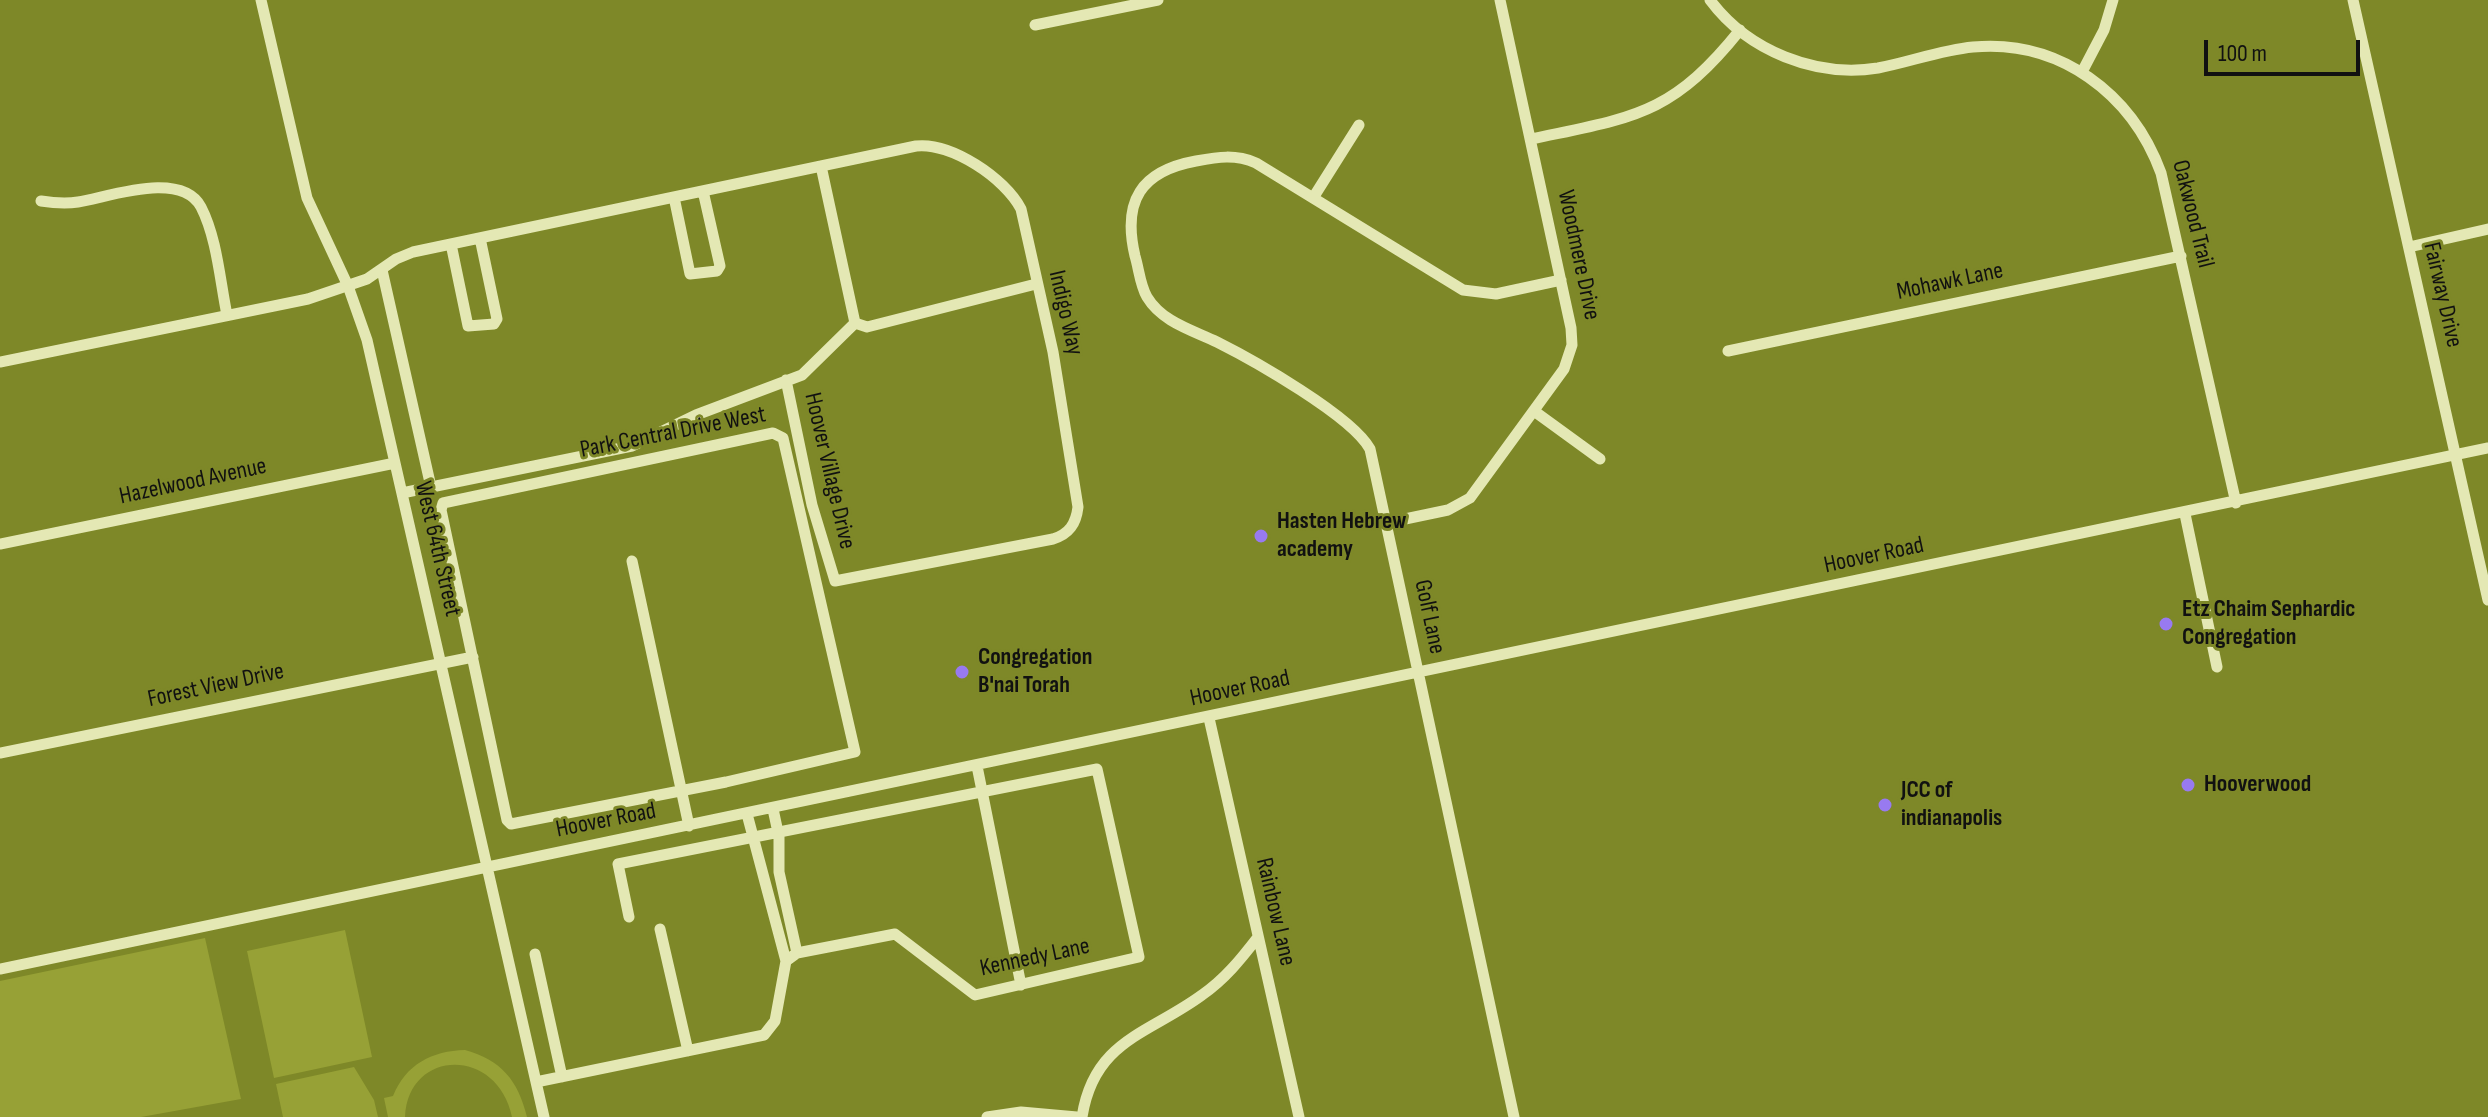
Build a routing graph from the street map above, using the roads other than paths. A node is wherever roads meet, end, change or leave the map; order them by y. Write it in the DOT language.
graph roads {
  1 [pos="261,0"];
  2 [pos="1158,0"];
  3 [pos="1500,0"];
  4 [pos="1710,0"];
  5 [pos="2113,0"];
  6 [pos="2353,0"];
  7 [pos="1035,25"];
  8 [pos="1740,30"];
  9 [pos="2082,72"];
  10 [pos="1359,125"];
  11 [pos="1532,139"];
  12 [pos="821,166"];
  13 [pos="703,191"];
  14 [pos="674,197"];
  15 [pos="1313,198"];
  16 [pos="41,201"];
  17 [pos="2488,229"];
  18 [pos="480,238"];
  19 [pos="451,244"];
  20 [pos="2409,247"];
  21 [pos="2181,256"];
  22 [pos="382,270"];
  23 [pos="1561,280"];
  24 [pos="1036,284"];
  25 [pos="348,286"];
  26 [pos="227,315"];
  27 [pos="855,323"];
  28 [pos="1728,351"];
  29 [pos="0,362"];
  30 [pos="786,380"];
  31 [pos="1534,411"];
  32 [pos="2488,448"];
  33 [pos="2456,455"];
  34 [pos="1600,459"];
  35 [pos="395,463"];
  36 [pos="431,487"];
  37 [pos="402,493"];
  38 [pos="2236,503"];
  39 [pos="2185,514"];
  40 [pos="1386,523"];
  41 [pos="0,544"];
  42 [pos="632,561"];
  43 [pos="835,581"];
  44 [pos="2488,600"];
  45 [pos="473,657"];
  46 [pos="440,662"];
  47 [pos="2217,667"];
  48 [pos="1418,674"];
  49 [pos="1209,718"];
  50 [pos="0,753"];
  51 [pos="977,766"];
  52 [pos="982,789"];
  53 [pos="682,791"];
  54 [pos="773,809"];
  55 [pos="747,814"];
  56 [pos="689,826"];
  57 [pos="778,831"];
  58 [pos="752,835"];
  59 [pos="488,867"];
  60 [pos="629,917"];
  61 [pos="660,929"];
  62 [pos="1258,937"];
  63 [pos="797,953"];
  64 [pos="535,954"];
  65 [pos="1139,957"];
  66 [pos="786,961"];
  67 [pos="0,969"];
  68 [pos="1021,985"];
  69 [pos="688,1051"];
  70 [pos="562,1077"];
  71 [pos="536,1082"];
  72 [pos="544,1117"];
  73 [pos="987,1117"];
  74 [pos="1079,1117"];
  75 [pos="1299,1117"];
  76 [pos="1514,1117"];
  1 -- 25 [label="street, West 64th Street"];
  2 -- 7 [label="street"];
  3 -- 11 [label="street, Woodmere Drive"];
  4 -- 8 [label="street, Oakwood Trail"];
  5 -- 9 [label="street"];
  6 -- 20 [label="street, Fairway Drive"];
  8 -- 9 [label="street, Oakwood Trail"];
  8 -- 11 [label="street"];
  9 -- 21 [label="street, Oakwood Trail"];
  10 -- 15 [label="street"];
  11 -- 23 [label="street, Woodmere Drive"];
  12 -- 13 [label="street"];
  12 -- 24 [label="street, Indigo Way"];
  12 -- 27 [label="street"];
  13 -- 14 [label="street"];
  13 -- 14 [label="street"];
  14 -- 18 [label="street"];
  15 -- 23 [label="street"];
  15 -- 40 [label="street, Golf Lane"];
  16 -- 26 [label="street"];
  17 -- 20 [label="street"];
  18 -- 19 [label="street"];
  18 -- 19 [label="street"];
  19 -- 22 [label="street"];
  20 -- 33 [label="street, Fairway Drive"];
  21 -- 28 [label="street, Mohawk Lane"];
  21 -- 38 [label="street, Oakwood Trail"];
  22 -- 25 [label="street"];
  22 -- 36 [label="street"];
  23 -- 31 [label="street, Woodmere Drive"];
  24 -- 27 [label="street"];
  24 -- 43 [label="street, Indigo Way"];
  25 -- 26 [label="street"];
  25 -- 35 [label="street, West 64th Street"];
  26 -- 29 [label="street"];
  27 -- 30 [label="street, Hoover Village Drive"];
  30 -- 36 [label="street"];
  30 -- 43 [label="street, Hoover Village Drive"];
  31 -- 34 [label="street"];
  31 -- 40 [label="street, Woodmere Drive"];
  32 -- 33 [label="street, Hoover Road"];
  33 -- 38 [label="street, Hoover Road"];
  33 -- 44 [label="street, Fairway Drive"];
  35 -- 37 [label="street, West 64th Street"];
  35 -- 41 [label="street, Hazelwood Avenue"];
  36 -- 37 [label="street"];
  37 -- 46 [label="street, West 64th Street"];
  38 -- 39 [label="street, Hoover Road"];
  39 -- 47 [label="street"];
  39 -- 48 [label="street, Hoover Road"];
  40 -- 48 [label="street, Golf Lane"];
  42 -- 53 [label="street"];
  45 -- 46 [label="street, Forest View Drive"];
  45 -- 53 [label="street"];
  45 -- 53 [label="street, Park Central Drive West"];
  46 -- 50 [label="street, Forest View Drive"];
  46 -- 59 [label="street, West 64th Street"];
  48 -- 49 [label="street, Hoover Road"];
  48 -- 76 [label="street, Golf Lane"];
  49 -- 51 [label="street, Hoover Road"];
  49 -- 62 [label="street, Rainbow Lane"];
  51 -- 52 [label="street"];
  51 -- 54 [label="street, Hoover Road"];
  52 -- 57 [label="street, Hoover Road"];
  52 -- 65 [label="street, Hoover Road"];
  52 -- 68 [label="street"];
  53 -- 56 [label="street"];
  54 -- 55 [label="street, Hoover Road"];
  54 -- 57 [label="street"];
  55 -- 56 [label="street, Hoover Road"];
  55 -- 58 [label="street"];
  56 -- 59 [label="street, Hoover Road"];
  57 -- 58 [label="street, Hoover Road"];
  57 -- 63 [label="street"];
  58 -- 60 [label="street, Hoover Road"];
  58 -- 66 [label="street"];
  59 -- 67 [label="street, Hoover Road"];
  59 -- 71 [label="street, West 64th Street"];
  61 -- 69 [label="street"];
  62 -- 74 [label="street"];
  62 -- 75 [label="street, Rainbow Lane"];
  63 -- 66 [label="street, Kennedy Lane"];
  63 -- 68 [label="street, Kennedy Lane"];
  64 -- 70 [label="street"];
  65 -- 68 [label="street, Kennedy Lane"];
  66 -- 69 [label="street"];
  69 -- 70 [label="street"];
  70 -- 71 [label="street"];
  71 -- 72 [label="street, West 64th Street"];
  73 -- 74 [label="street"];
}
